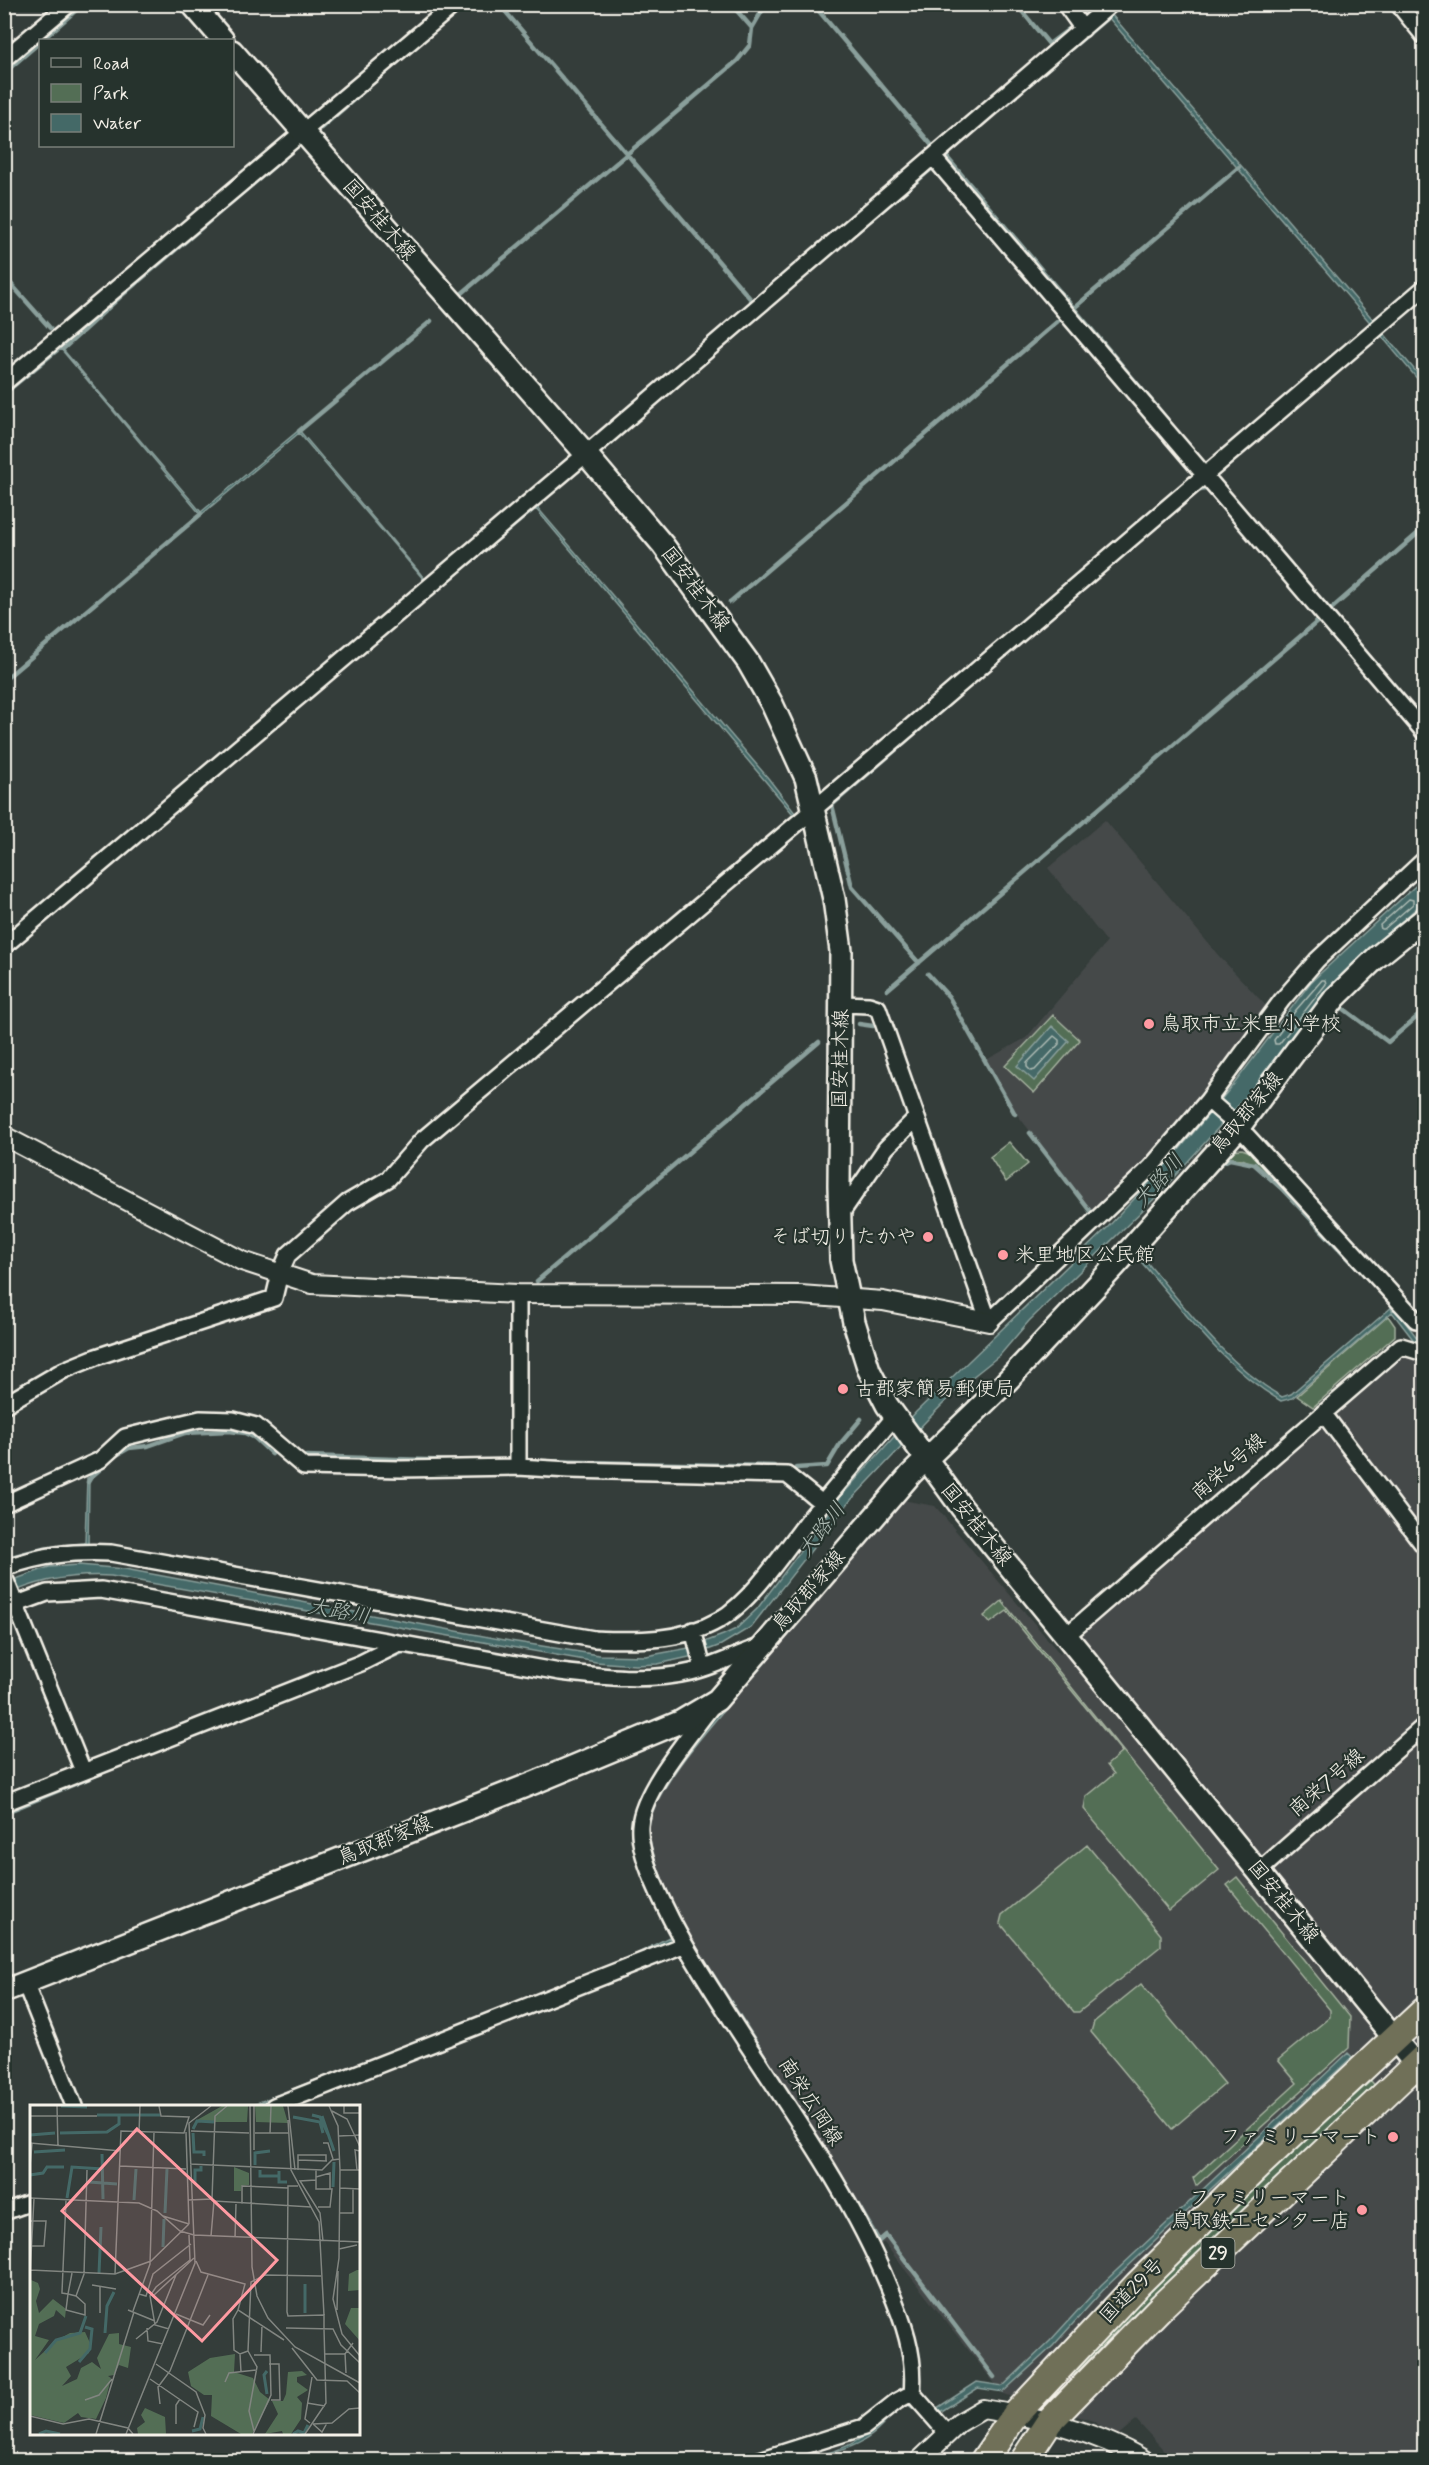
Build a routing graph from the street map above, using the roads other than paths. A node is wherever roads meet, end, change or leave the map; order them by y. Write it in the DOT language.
graph roads {
  1 [pos="69,4"];
  2 [pos="192,4"];
  3 [pos="454,4"];
  4 [pos="1065,4"];
  5 [pos="1111,4"];
  6 [pos="1398,4"];
  7 [pos="1083,29"];
  8 [pos="1423,32"];
  9 [pos="222,39"];
  10 [pos="234,53"];
  11 [pos="4,59"];
  12 [pos="303,134"];
  13 [pos="933,157"];
  14 [pos="1425,288"];
  15 [pos="4,383"];
  16 [pos="586,454"];
  17 [pos="1206,476"];
  18 [pos="1425,732"];
  19 [pos="813,810"];
  20 [pos="1425,860"];
  21 [pos="1425,919"];
  22 [pos="4,946"];
  23 [pos="842,1004"];
  24 [pos="1208,1100"];
  25 [pos="916,1118"];
  26 [pos="1236,1124"];
  27 [pos="4,1136"];
  28 [pos="840,1215"];
  29 [pos="280,1273"];
  30 [pos="518,1294"];
  31 [pos="848,1299"];
  32 [pos="1425,1320"];
  33 [pos="989,1322"];
  34 [pos="1425,1353"];
  35 [pos="4,1405"];
  36 [pos="1323,1413"];
  37 [pos="898,1420"];
  38 [pos="920,1452"];
  39 [pos="518,1467"];
  40 [pos="822,1503"];
  41 [pos="4,1504"];
  42 [pos="1425,1546"];
  43 [pos="4,1568"];
  44 [pos="4,1576"];
  45 [pos="16,1603"];
  46 [pos="693,1630"];
  47 [pos="1066,1636"];
  48 [pos="399,1644"];
  49 [pos="762,1646"];
  50 [pos="703,1668"];
  51 [pos="717,1700"];
  52 [pos="1425,1726"];
  53 [pos="83,1771"];
  54 [pos="4,1803"];
  55 [pos="1258,1872"];
  56 [pos="683,1945"];
  57 [pos="25,1983"];
  58 [pos="4,1991"];
  59 [pos="1425,2012"];
  60 [pos="1395,2040"];
  61 [pos="1422,2066"];
  62 [pos="74,2105"];
  63 [pos="277,2105"];
  64 [pos="30,2203"];
  65 [pos="4,2212"];
  66 [pos="912,2393"];
  67 [pos="1015,2415"];
  68 [pos="1049,2422"];
  69 [pos="948,2434"];
  70 [pos="760,2460"];
  71 [pos="920,2460"];
  72 [pos="984,2460"];
  73 [pos="1024,2460"];
  74 [pos="1144,2460"];
  1 -- 11 [label="street"];
  2 -- 9 [label="main road"];
  3 -- 12 [label="street"];
  4 -- 7 [label="street"];
  5 -- 7 [label="street"];
  6 -- 8 [label="street"];
  7 -- 13 [label="street"];
  10 -- 12 [label="main road, 国安桂木線"];
  12 -- 15 [label="street"];
  12 -- 16 [label="main road, 国安桂木線"];
  13 -- 16 [label="street"];
  13 -- 17 [label="street"];
  14 -- 17 [label="street"];
  16 -- 19 [label="main road, 国安桂木線"];
  16 -- 22 [label="street"];
  17 -- 18 [label="street"];
  17 -- 19 [label="street"];
  19 -- 23 [label="main road, 国安桂木線"];
  19 -- 29 [label="street"];
  20 -- 24 [label="street"];
  21 -- 26 [label="main road, 鳥取郡家線"];
  23 -- 25 [label="street"];
  23 -- 28 [label="main road, 国安桂木線"];
  24 -- 26 [label="street"];
  24 -- 33 [label="street"];
  25 -- 28 [label="street"];
  25 -- 33 [label="street"];
  26 -- 32 [label="street"];
  26 -- 38 [label="main road, 鳥取郡家線"];
  27 -- 29 [label="street"];
  28 -- 31 [label="main road, 国安桂木線"];
  29 -- 30 [label="street"];
  29 -- 35 [label="street"];
  30 -- 31 [label="street"];
  30 -- 39 [label="street"];
  31 -- 33 [label="street"];
  31 -- 37 [label="main road, 国安桂木線"];
  34 -- 36 [label="street, 南栄6号線"];
  36 -- 42 [label="street"];
  36 -- 47 [label="street, 南栄6号線"];
  37 -- 38 [label="main road, 国安桂木線"];
  37 -- 40 [label="street"];
  38 -- 47 [label="main road, 国安桂木線"];
  38 -- 49 [label="main road, 鳥取郡家線"];
  39 -- 40 [label="street"];
  39 -- 41 [label="street"];
  40 -- 46 [label="street"];
  43 -- 46 [label="street"];
  44 -- 45 [label="street"];
  45 -- 48 [label="street"];
  45 -- 53 [label="street"];
  46 -- 50 [label="street"];
  47 -- 55 [label="main road, 国安桂木線"];
  48 -- 50 [label="street"];
  48 -- 53 [label="street"];
  49 -- 50 [label="street"];
  49 -- 51 [label="main road, 鳥取郡家線"];
  51 -- 56 [label="street, 南栄広岡線"];
  51 -- 57 [label="main road, 鳥取郡家線"];
  52 -- 55 [label="street, 南栄7号線"];
  53 -- 54 [label="street"];
  55 -- 60 [label="main road, 国安桂木線"];
  56 -- 63 [label="street"];
  56 -- 66 [label="street, 南栄広岡線"];
  57 -- 58 [label="main road, 鳥取郡家線"];
  57 -- 62 [label="street"];
  59 -- 60 [label="highway, 国道29号 / 29"];
  60 -- 61 [label="main road, 国安桂木線"];
  60 -- 67 [label="highway, 国道29号 / 29"];
  61 -- 68 [label="highway, 国道29号 / 29"];
  64 -- 65 [label="street"];
  66 -- 69 [label="street"];
  66 -- 70 [label="street"];
  67 -- 68 [label="street"];
  67 -- 69 [label="street"];
  67 -- 72 [label="highway, 国道29号 / 29"];
  68 -- 73 [label="highway, 国道29号 / 29"];
  68 -- 74 [label="street"];
  69 -- 71 [label="street"];
}
